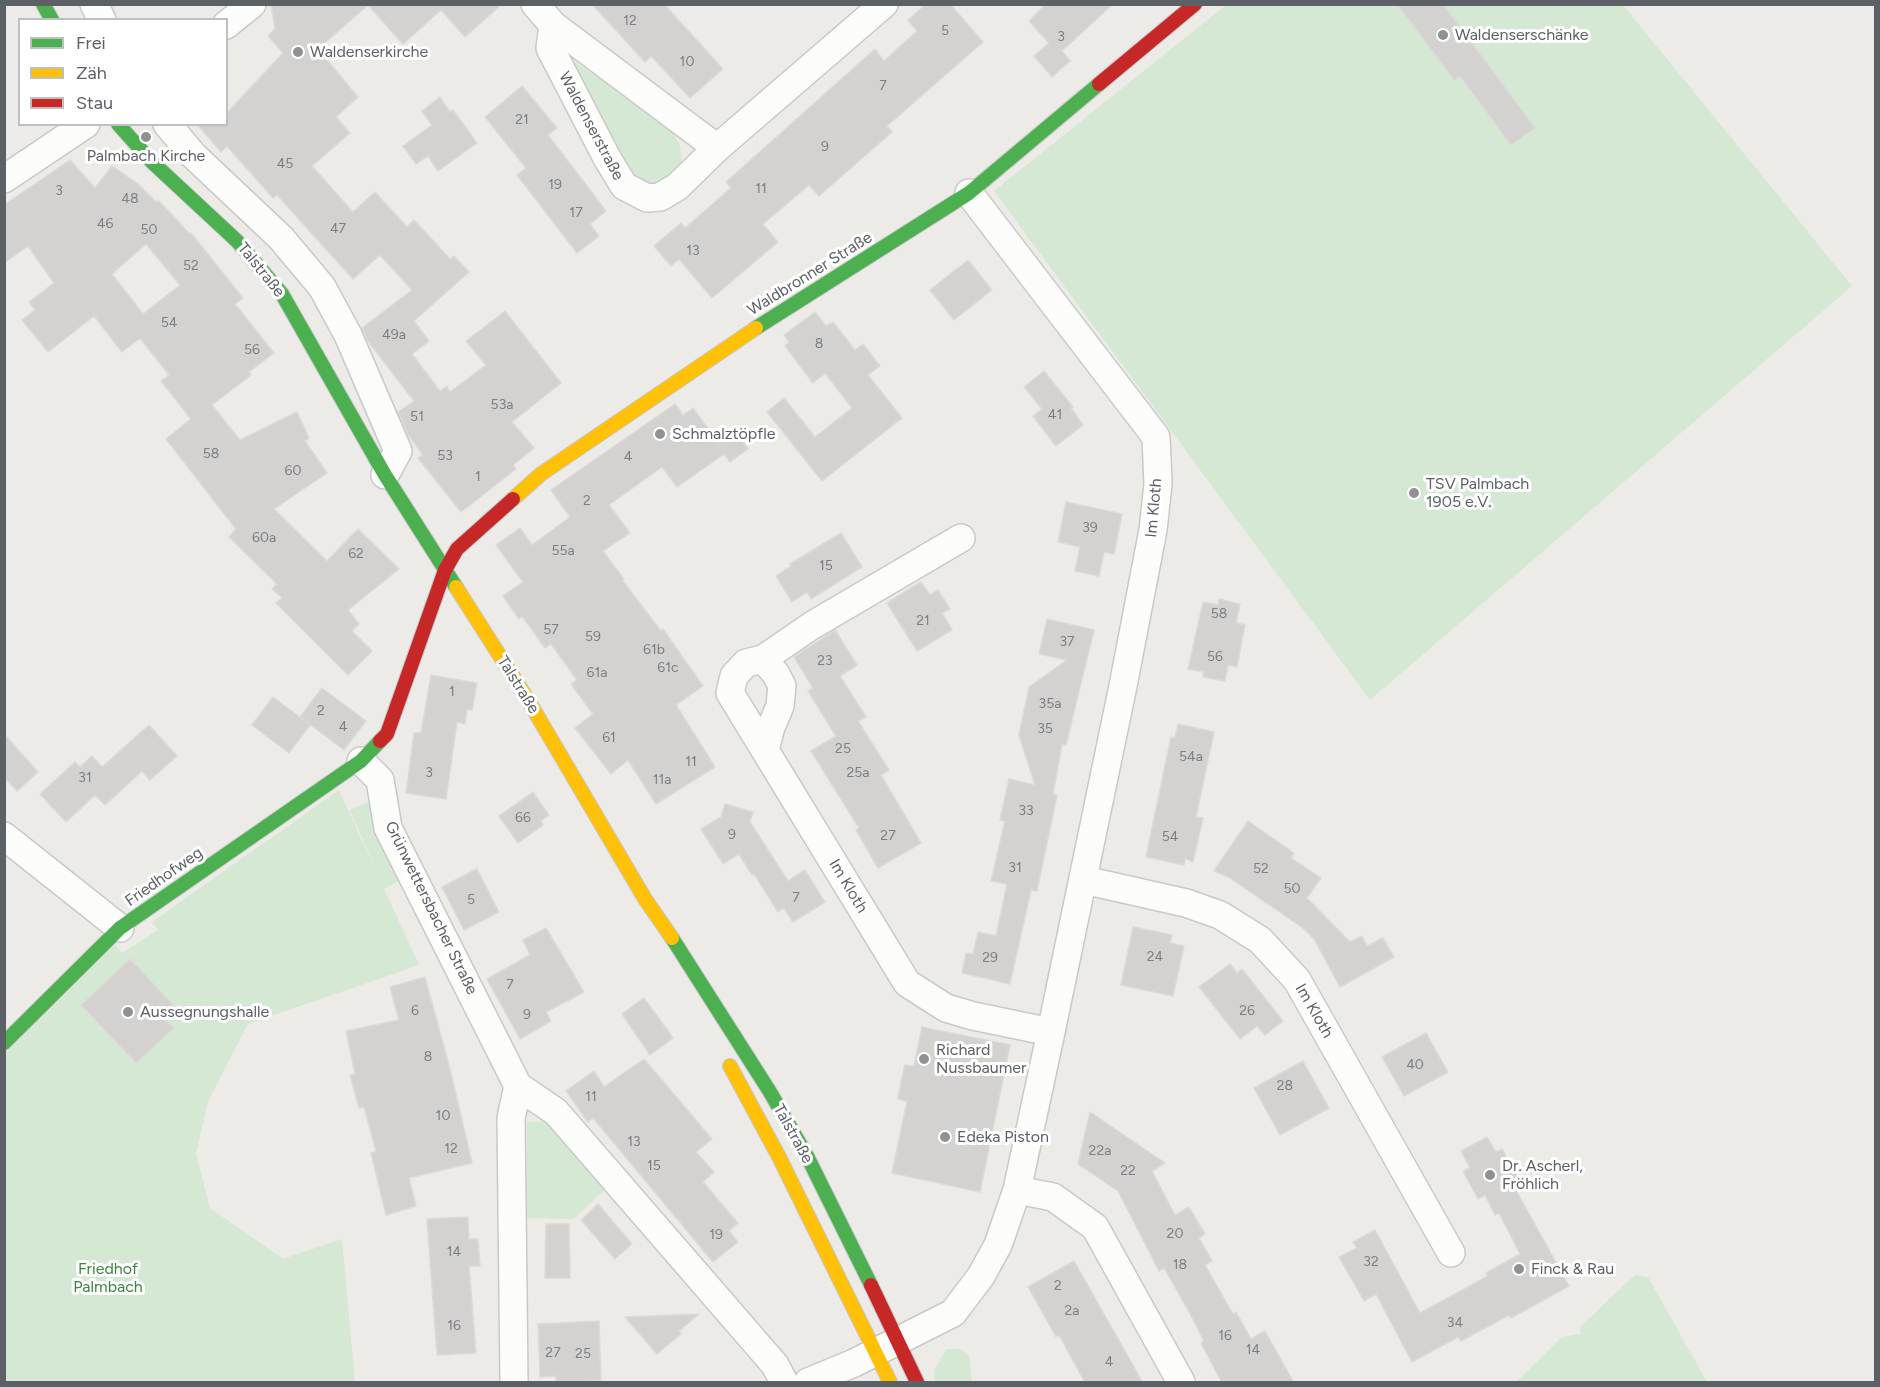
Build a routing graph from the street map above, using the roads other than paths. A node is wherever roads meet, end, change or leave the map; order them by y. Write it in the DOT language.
graph roads {
  1 [pos="43,4"];
  2 [pos="94,4"];
  3 [pos="252,4"];
  4 [pos="535,4"];
  5 [pos="884,4"];
  6 [pos="1195,4"];
  7 [pos="51,18"];
  8 [pos="101,18"];
  9 [pos="228,23"];
  10 [pos="553,25"];
  11 [pos="83,126"];
  12 [pos="120,126"];
  13 [pos="169,126"];
  14 [pos="717,148"];
  15 [pos="4,179"];
  16 [pos="969,193"];
  17 [pos="385,476"];
  18 [pos="961,538"];
  19 [pos="445,570"];
  20 [pos="763,659"];
  21 [pos="765,750"];
  22 [pos="361,761"];
  23 [pos="4,836"];
  24 [pos="1084,880"];
  25 [pos="645,899"];
  26 [pos="120,928"];
  27 [pos="671,962"];
  28 [pos="1051,1032"];
  29 [pos="4,1043"];
  30 [pos="723,1053"];
  31 [pos="518,1086"];
  32 [pos="1017,1190"];
  33 [pos="1451,1253"];
  34 [pos="887,1347"];
  35 [pos="514,1383"];
  36 [pos="784,1383"];
  37 [pos="808,1383"];
  38 [pos="890,1383"];
  39 [pos="917,1383"];
  40 [pos="1181,1383"];
  1 -- 7 [label="main road"];
  2 -- 8 [label="street"];
  3 -- 9 [label="street"];
  4 -- 10 [label="street, Waldenserstraße"];
  5 -- 14 [label="street, Waldenserstraße"];
  6 -- 16 [label="main road, Waldbronner Straße"];
  10 -- 14 [label="street, Waldenserstraße"];
  10 -- 14 [label="street, Waldenserstraße"];
  11 -- 15 [label="street"];
  12 -- 17 [label="main road, Talstraße"];
  13 -- 17 [label="street, Talstraße"];
  16 -- 19 [label="main road, Waldbronner Straße"];
  16 -- 24 [label="street, Im Kloth"];
  17 -- 19 [label="main road, Talstraße"];
  18 -- 20 [label="street, Im Kloth"];
  19 -- 22 [label="main road"];
  19 -- 25 [label="main road, Talstraße"];
  20 -- 21 [label="street"];
  20 -- 21 [label="street, Im Kloth"];
  21 -- 28 [label="street, Im Kloth"];
  22 -- 26 [label="main road, Friedhofweg"];
  22 -- 31 [label="street, Grünwettersbacher Straße"];
  23 -- 26 [label="street"];
  24 -- 28 [label="street, Im Kloth"];
  24 -- 33 [label="street, Im Kloth"];
  25 -- 27 [label="main road, Talstraße"];
  25 -- 34 [label="main road, Talstraße"];
  26 -- 29 [label="main road, Friedhofweg"];
  28 -- 32 [label="street, Im Kloth"];
  30 -- 34 [label="main road, Talstraße"];
  31 -- 35 [label="street"];
  31 -- 36 [label="street, Grünwettersbacher Straße"];
  32 -- 34 [label="street, Im Kloth"];
  32 -- 40 [label="street"];
  34 -- 37 [label="street, Im Kloth"];
  34 -- 38 [label="main road, Talstraße"];
  34 -- 39 [label="main road, Talstraße"];
}
